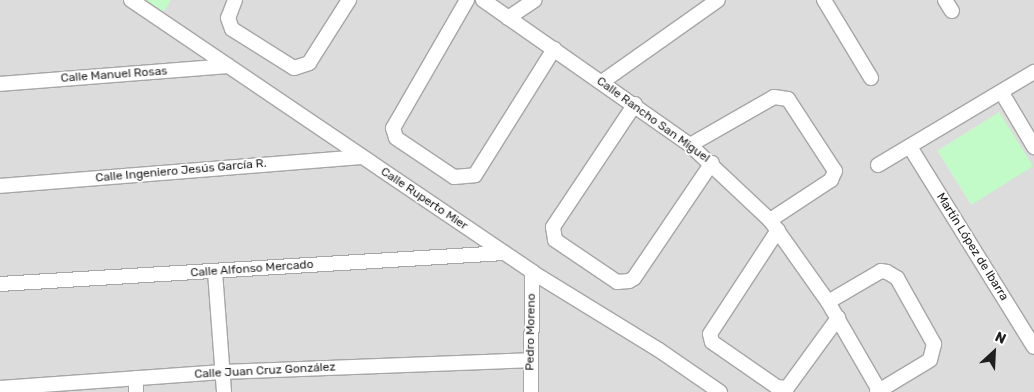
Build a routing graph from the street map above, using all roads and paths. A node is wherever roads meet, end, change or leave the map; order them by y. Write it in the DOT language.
graph roads {
  1 [pos="131,0"];
  2 [pos="235,0"];
  3 [pos="349,0"];
  4 [pos="467,0"];
  5 [pos="483,0"];
  6 [pos="535,0"];
  7 [pos="718,0"];
  8 [pos="824,0"];
  9 [pos="508,18"];
  10 [pos="554,49"];
  11 [pos="228,66"];
  12 [pos="1034,72"];
  13 [pos="870,78"];
  14 [pos="602,82"];
  15 [pos="0,84"];
  16 [pos="1002,93"];
  17 [pos="635,104"];
  18 [pos="690,145"];
  19 [pos="910,147"];
  20 [pos="1034,147"];
  21 [pos="361,156"];
  22 [pos="712,163"];
  23 [pos="878,165"];
  24 [pos="0,186"];
  25 [pos="774,225"];
  26 [pos="504,253"];
  27 [pos="215,272"];
  28 [pos="532,272"];
  29 [pos="0,284"];
  30 [pos="828,302"];
  31 [pos="838,318"];
  32 [pos="1034,347"];
  33 [pos="529,360"];
  34 [pos="222,372"];
  35 [pos="136,385"];
  36 [pos="9,389"];
  37 [pos="533,391"];
  38 [pos="879,391"];
  39 [pos="224,392"];
  40 [pos="720,392"];
  1 -- 11 [label="street, Calle Ruperto Mier"];
  2 -- 3 [label="street"];
  4 -- 10 [label="street"];
  5 -- 9 [label="street, Calle Rancho San Miguel"];
  6 -- 9 [label="street"];
  7 -- 14 [label="street"];
  8 -- 13 [label="street"];
  9 -- 10 [label="street, Calle Rancho San Miguel"];
  10 -- 14 [label="street, Calle Rancho San Miguel"];
  11 -- 15 [label="street, Calle Manuel Rosas"];
  11 -- 21 [label="street, Calle Ruperto Mier"];
  12 -- 16 [label="street"];
  14 -- 17 [label="street, Calle Rancho San Miguel"];
  16 -- 19 [label="street"];
  16 -- 20 [label="street"];
  17 -- 18 [label="street, Calle Rancho San Miguel"];
  17 -- 22 [label="street"];
  18 -- 22 [label="street, Calle Rancho San Miguel"];
  18 -- 25 [label="street"];
  19 -- 23 [label="street"];
  19 -- 32 [label="street, Martín López de Ibarra"];
  21 -- 24 [label="street, Calle Ingeniero Jesús García R."];
  21 -- 26 [label="street, Calle Ruperto Mier"];
  22 -- 25 [label="street, Calle Rancho San Miguel"];
  25 -- 30 [label="street, Calle Rancho San Miguel"];
  25 -- 31 [label="street"];
  26 -- 27 [label="street, Calle Alfonso Mercado"];
  26 -- 28 [label="street, Calle Ruperto Mier"];
  27 -- 29 [label="street, Calle Alfonso Mercado"];
  27 -- 34 [label="street"];
  28 -- 33 [label="street, Pedro Moreno"];
  28 -- 40 [label="street, Calle Ruperto Mier"];
  30 -- 31 [label="street, Calle Rancho San Miguel"];
  30 -- 38 [label="street"];
  31 -- 38 [label="street, Calle Rancho San Miguel"];
  33 -- 34 [label="street, Calle Juan Cruz González"];
  33 -- 37 [label="street, Pedro Moreno"];
  34 -- 35 [label="street, Calle Juan Cruz González"];
  34 -- 39 [label="street"];
  35 -- 36 [label="street, Calle Juan Cruz González"];
}
